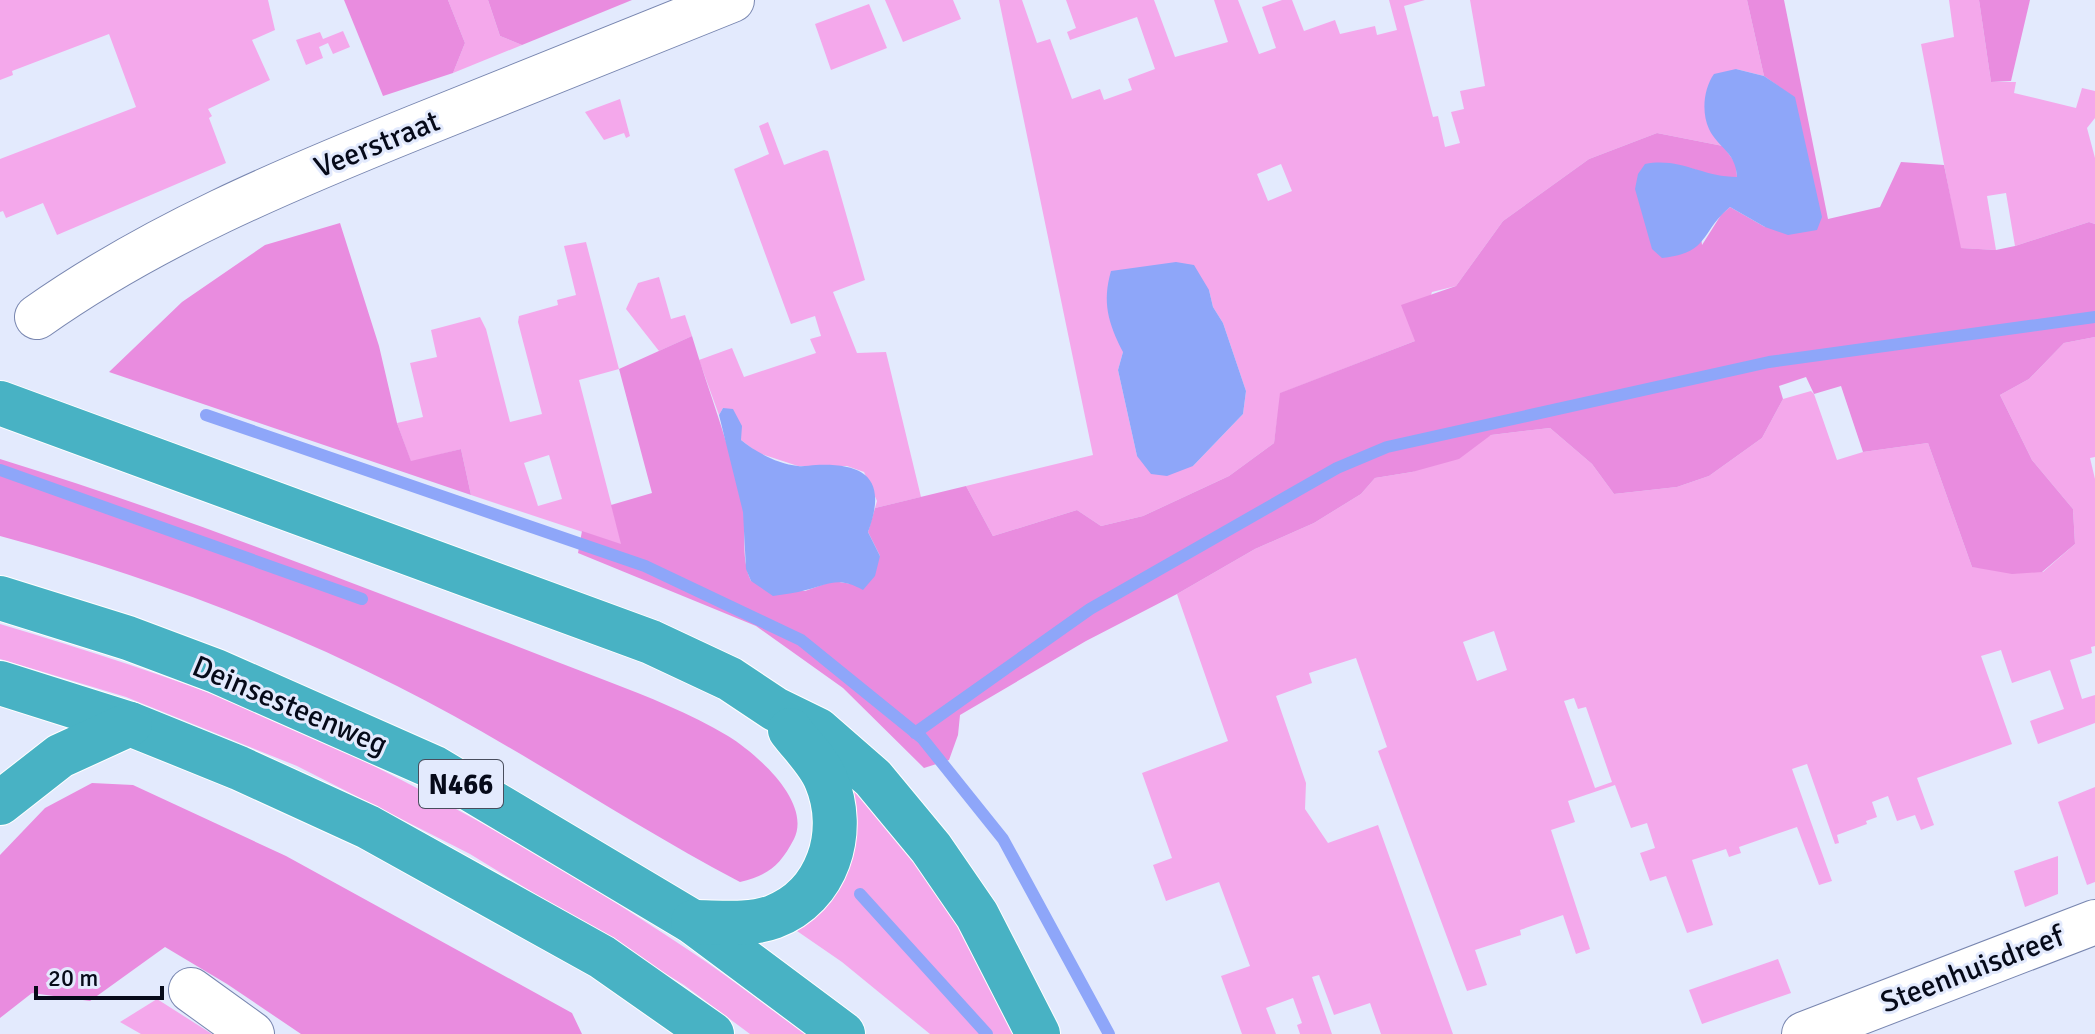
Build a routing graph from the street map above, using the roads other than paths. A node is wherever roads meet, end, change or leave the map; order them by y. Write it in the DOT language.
graph roads {
  1 [pos="732,0"];
  2 [pos="37,317"];
  3 [pos="0,403"];
  4 [pos="0,598"];
  5 [pos="0,683"];
  6 [pos="775,709"];
  7 [pos="130,724"];
  8 [pos="0,803"];
  9 [pos="693,922"];
  10 [pos="2095,922"];
  11 [pos="191,990"];
  12 [pos="252,1034"];
  13 [pos="712,1034"];
  14 [pos="843,1034"];
  15 [pos="1038,1034"];
  16 [pos="1804,1034"];
  1 -- 2 [label="street, Veerstraat"];
  3 -- 6 [label="highway"];
  4 -- 9 [label="highway, Deinsesteenweg / N466"];
  5 -- 7 [label="highway, N466"];
  6 -- 9 [label="highway"];
  6 -- 15 [label="highway"];
  7 -- 8 [label="highway"];
  7 -- 13 [label="highway, N466"];
  9 -- 14 [label="highway, Deinsesteenweg / N466"];
  10 -- 16 [label="street, Steenhuisdreef"];
  11 -- 12 [label="street"];
}
